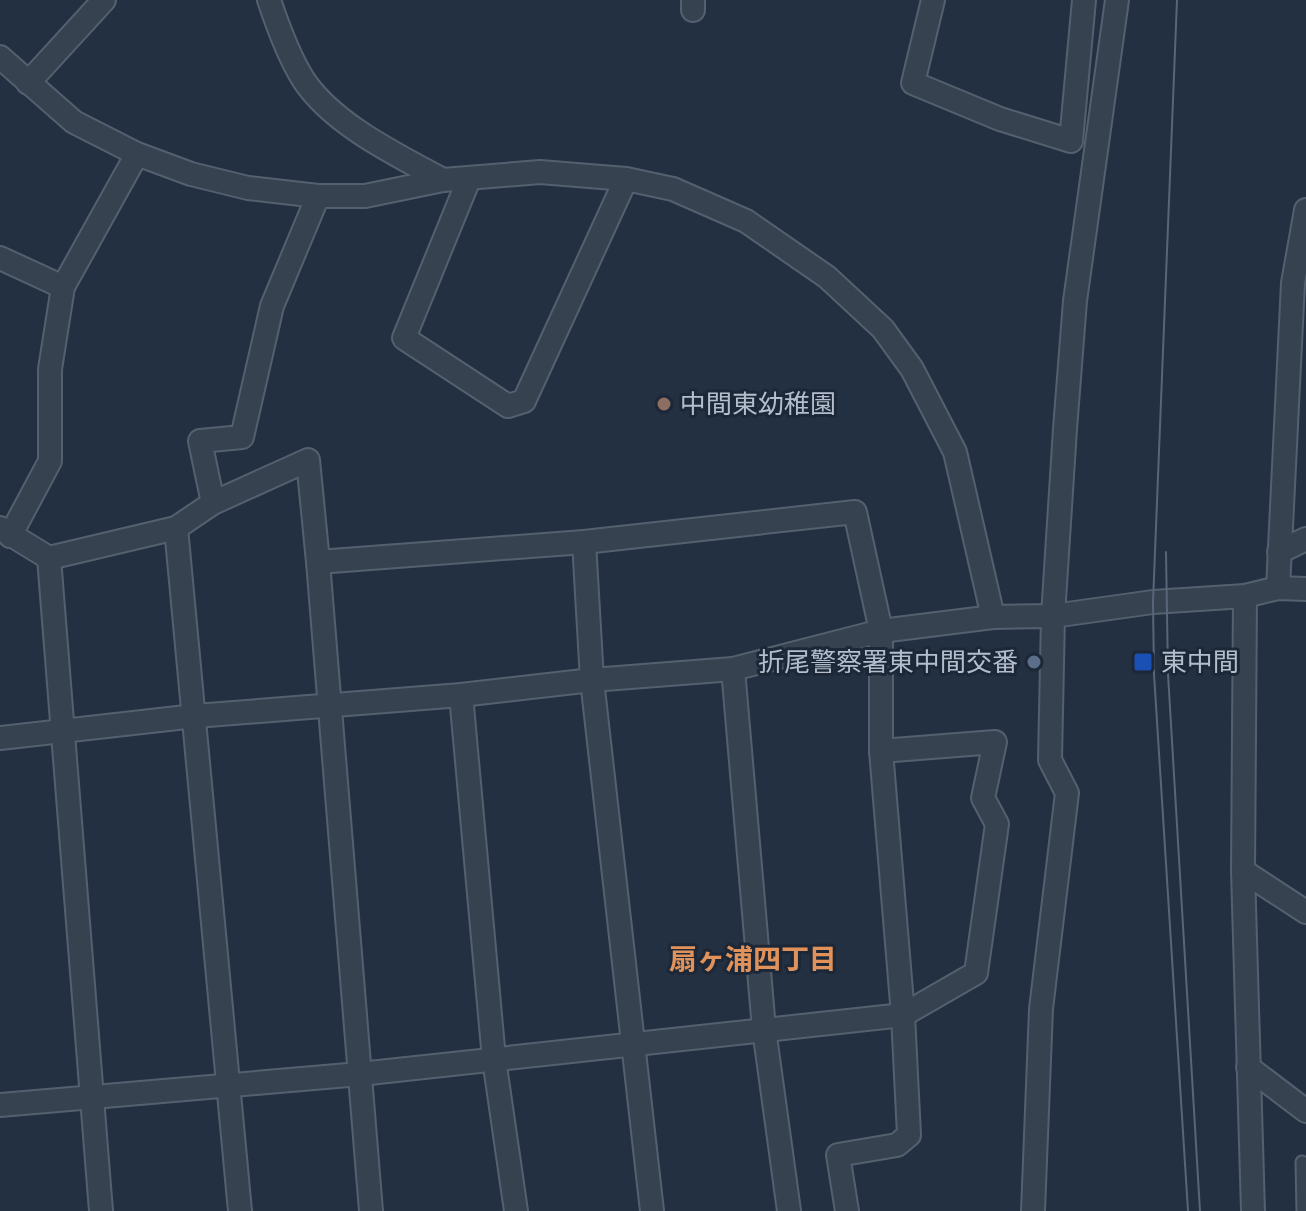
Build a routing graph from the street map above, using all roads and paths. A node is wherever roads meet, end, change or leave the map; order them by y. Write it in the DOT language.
graph roads {
  1 [pos="104,0"];
  2 [pos="269,0"];
  3 [pos="933,0"];
  4 [pos="1084,0"];
  5 [pos="1117,0"];
  6 [pos="0,57"];
  7 [pos="28,83"];
  8 [pos="137,154"];
  9 [pos="469,179"];
  10 [pos="626,179"];
  11 [pos="443,180"];
  12 [pos="318,196"];
  13 [pos="1306,210"];
  14 [pos="0,258"];
  15 [pos="1300,284"];
  16 [pos="63,287"];
  17 [pos="213,503"];
  18 [pos="176,528"];
  19 [pos="5,532"];
  20 [pos="1306,539"];
  21 [pos="584,542"];
  22 [pos="1279,552"];
  23 [pos="49,558"];
  24 [pos="318,562"];
  25 [pos="1278,588"];
  26 [pos="1306,589"];
  27 [pos="1245,596"];
  28 [pos="1053,616"];
  29 [pos="993,617"];
  30 [pos="881,631"];
  31 [pos="733,669"];
  32 [pos="592,680"];
  33 [pos="461,695"];
  34 [pos="330,705"];
  35 [pos="195,716"];
  36 [pos="63,732"];
  37 [pos="0,738"];
  38 [pos="881,751"];
  39 [pos="1243,871"];
  40 [pos="1306,912"];
  41 [pos="903,1015"];
  42 [pos="764,1029"];
  43 [pos="631,1044"];
  44 [pos="494,1059"];
  45 [pos="1248,1067"];
  46 [pos="360,1074"];
  47 [pos="230,1084"];
  48 [pos="94,1096"];
  49 [pos="0,1105"];
  50 [pos="1306,1111"];
  51 [pos="1306,1165"];
  52 [pos="101,1211"];
  53 [pos="240,1211"];
  54 [pos="371,1211"];
  55 [pos="516,1211"];
  56 [pos="652,1211"];
  57 [pos="789,1211"];
  58 [pos="847,1211"];
  59 [pos="1033,1211"];
  60 [pos="1253,1211"];
  61 [pos="1303,1211"];
  1 -- 7 [label="street"];
  2 -- 11 [label="street"];
  3 -- 4 [label="street"];
  5 -- 28 [label="street"];
  6 -- 7 [label="street"];
  7 -- 8 [label="street"];
  8 -- 12 [label="street"];
  8 -- 16 [label="street"];
  9 -- 10 [label="street"];
  9 -- 10 [label="street"];
  9 -- 11 [label="street"];
  10 -- 29 [label="street"];
  11 -- 12 [label="street"];
  12 -- 17 [label="street"];
  13 -- 15 [label="street"];
  14 -- 16 [label="street"];
  15 -- 22 [label="street"];
  16 -- 19 [label="street"];
  17 -- 18 [label="street"];
  17 -- 24 [label="street"];
  18 -- 23 [label="street"];
  18 -- 35 [label="street"];
  19 -- 23 [label="street"];
  20 -- 22 [label="street"];
  21 -- 24 [label="street"];
  21 -- 30 [label="street"];
  21 -- 32 [label="street"];
  22 -- 25 [label="street"];
  23 -- 36 [label="street"];
  24 -- 34 [label="street"];
  25 -- 26 [label="street"];
  25 -- 27 [label="street"];
  27 -- 28 [label="street"];
  27 -- 39 [label="street"];
  28 -- 29 [label="street"];
  28 -- 59 [label="street"];
  29 -- 30 [label="street"];
  30 -- 31 [label="street"];
  30 -- 38 [label="street"];
  31 -- 32 [label="street"];
  31 -- 42 [label="street"];
  32 -- 33 [label="street"];
  32 -- 43 [label="street"];
  33 -- 34 [label="street"];
  33 -- 44 [label="street"];
  34 -- 35 [label="street"];
  34 -- 46 [label="street"];
  35 -- 36 [label="street"];
  35 -- 47 [label="street"];
  36 -- 37 [label="street"];
  36 -- 48 [label="street"];
  38 -- 41 [label="street"];
  38 -- 41 [label="street"];
  39 -- 40 [label="street"];
  39 -- 45 [label="street"];
  41 -- 42 [label="street"];
  41 -- 58 [label="street"];
  42 -- 43 [label="street"];
  42 -- 57 [label="street"];
  43 -- 44 [label="street"];
  43 -- 56 [label="street"];
  44 -- 46 [label="street"];
  44 -- 55 [label="street"];
  45 -- 50 [label="street"];
  45 -- 60 [label="street"];
  46 -- 47 [label="street"];
  46 -- 54 [label="street"];
  47 -- 48 [label="street"];
  47 -- 53 [label="street"];
  48 -- 49 [label="street"];
  48 -- 52 [label="street"];
  51 -- 61 [label="lane"];
}
